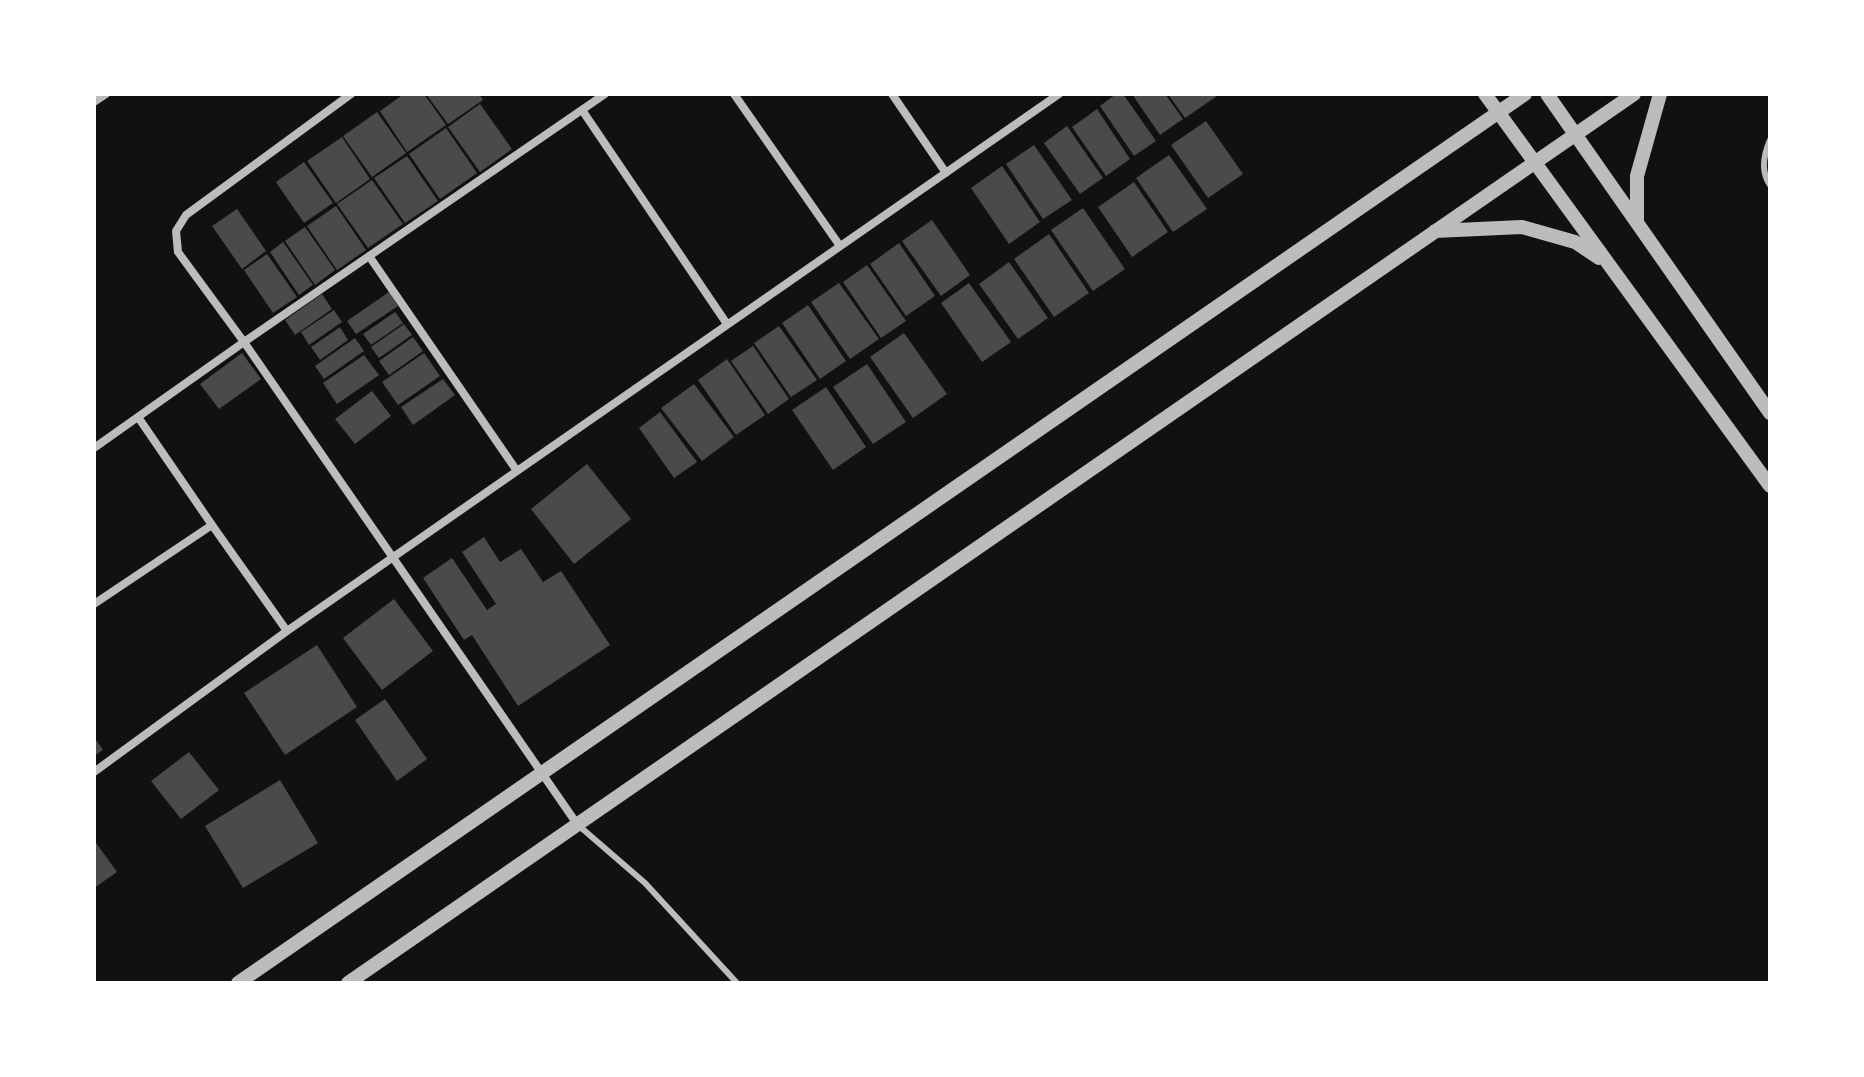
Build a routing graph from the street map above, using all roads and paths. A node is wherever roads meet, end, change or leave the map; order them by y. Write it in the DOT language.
graph roads {
  1 [pos="106,94"];
  2 [pos="351,94"];
  3 [pos="605,94"];
  4 [pos="734,94"];
  5 [pos="892,94"];
  6 [pos="1059,94"];
  7 [pos="1485,94"];
  8 [pos="1525,94"];
  9 [pos="1547,94"];
  10 [pos="1634,94"];
  11 [pos="1660,94"];
  12 [pos="94,102"];
  13 [pos="582,110"];
  14 [pos="1498,112"];
  15 [pos="1575,134"];
  16 [pos="1770,140"];
  17 [pos="1534,162"];
  18 [pos="946,173"];
  19 [pos="1770,185"];
  20 [pos="1637,222"];
  21 [pos="1433,231"];
  22 [pos="840,246"];
  23 [pos="369,256"];
  24 [pos="1610,265"];
  25 [pos="727,324"];
  26 [pos="244,342"];
  27 [pos="1770,413"];
  28 [pos="138,417"];
  29 [pos="94,448"];
  30 [pos="517,471"];
  31 [pos="1770,486"];
  32 [pos="212,525"];
  33 [pos="393,557"];
  34 [pos="94,604"];
  35 [pos="287,631"];
  36 [pos="94,772"];
  37 [pos="543,773"];
  38 [pos="577,824"];
  39 [pos="238,983"];
  40 [pos="348,983"];
  41 [pos="737,983"];
  1 -- 12 [label="street"];
  2 -- 26 [label="street"];
  3 -- 13 [label="street"];
  4 -- 22 [label="street"];
  5 -- 18 [label="street"];
  6 -- 18 [label="street"];
  7 -- 14 [label="street"];
  8 -- 14 [label="street"];
  9 -- 15 [label="street"];
  10 -- 15 [label="street"];
  11 -- 20 [label="street"];
  13 -- 23 [label="street"];
  13 -- 25 [label="street"];
  14 -- 17 [label="street"];
  14 -- 37 [label="street"];
  15 -- 17 [label="street"];
  15 -- 20 [label="street"];
  16 -- 19 [label="lane"];
  17 -- 21 [label="street"];
  17 -- 24 [label="street"];
  18 -- 22 [label="street"];
  20 -- 27 [label="street"];
  21 -- 24 [label="street"];
  21 -- 38 [label="street"];
  22 -- 25 [label="street"];
  23 -- 26 [label="street"];
  23 -- 30 [label="street"];
  24 -- 31 [label="street"];
  25 -- 30 [label="street"];
  26 -- 28 [label="street"];
  26 -- 33 [label="street"];
  28 -- 29 [label="street"];
  28 -- 32 [label="street"];
  30 -- 33 [label="street"];
  32 -- 34 [label="street"];
  32 -- 35 [label="street"];
  33 -- 35 [label="street"];
  33 -- 37 [label="street"];
  35 -- 36 [label="street"];
  37 -- 38 [label="street"];
  37 -- 39 [label="street"];
  38 -- 40 [label="street"];
  38 -- 41 [label="lane"];
}
